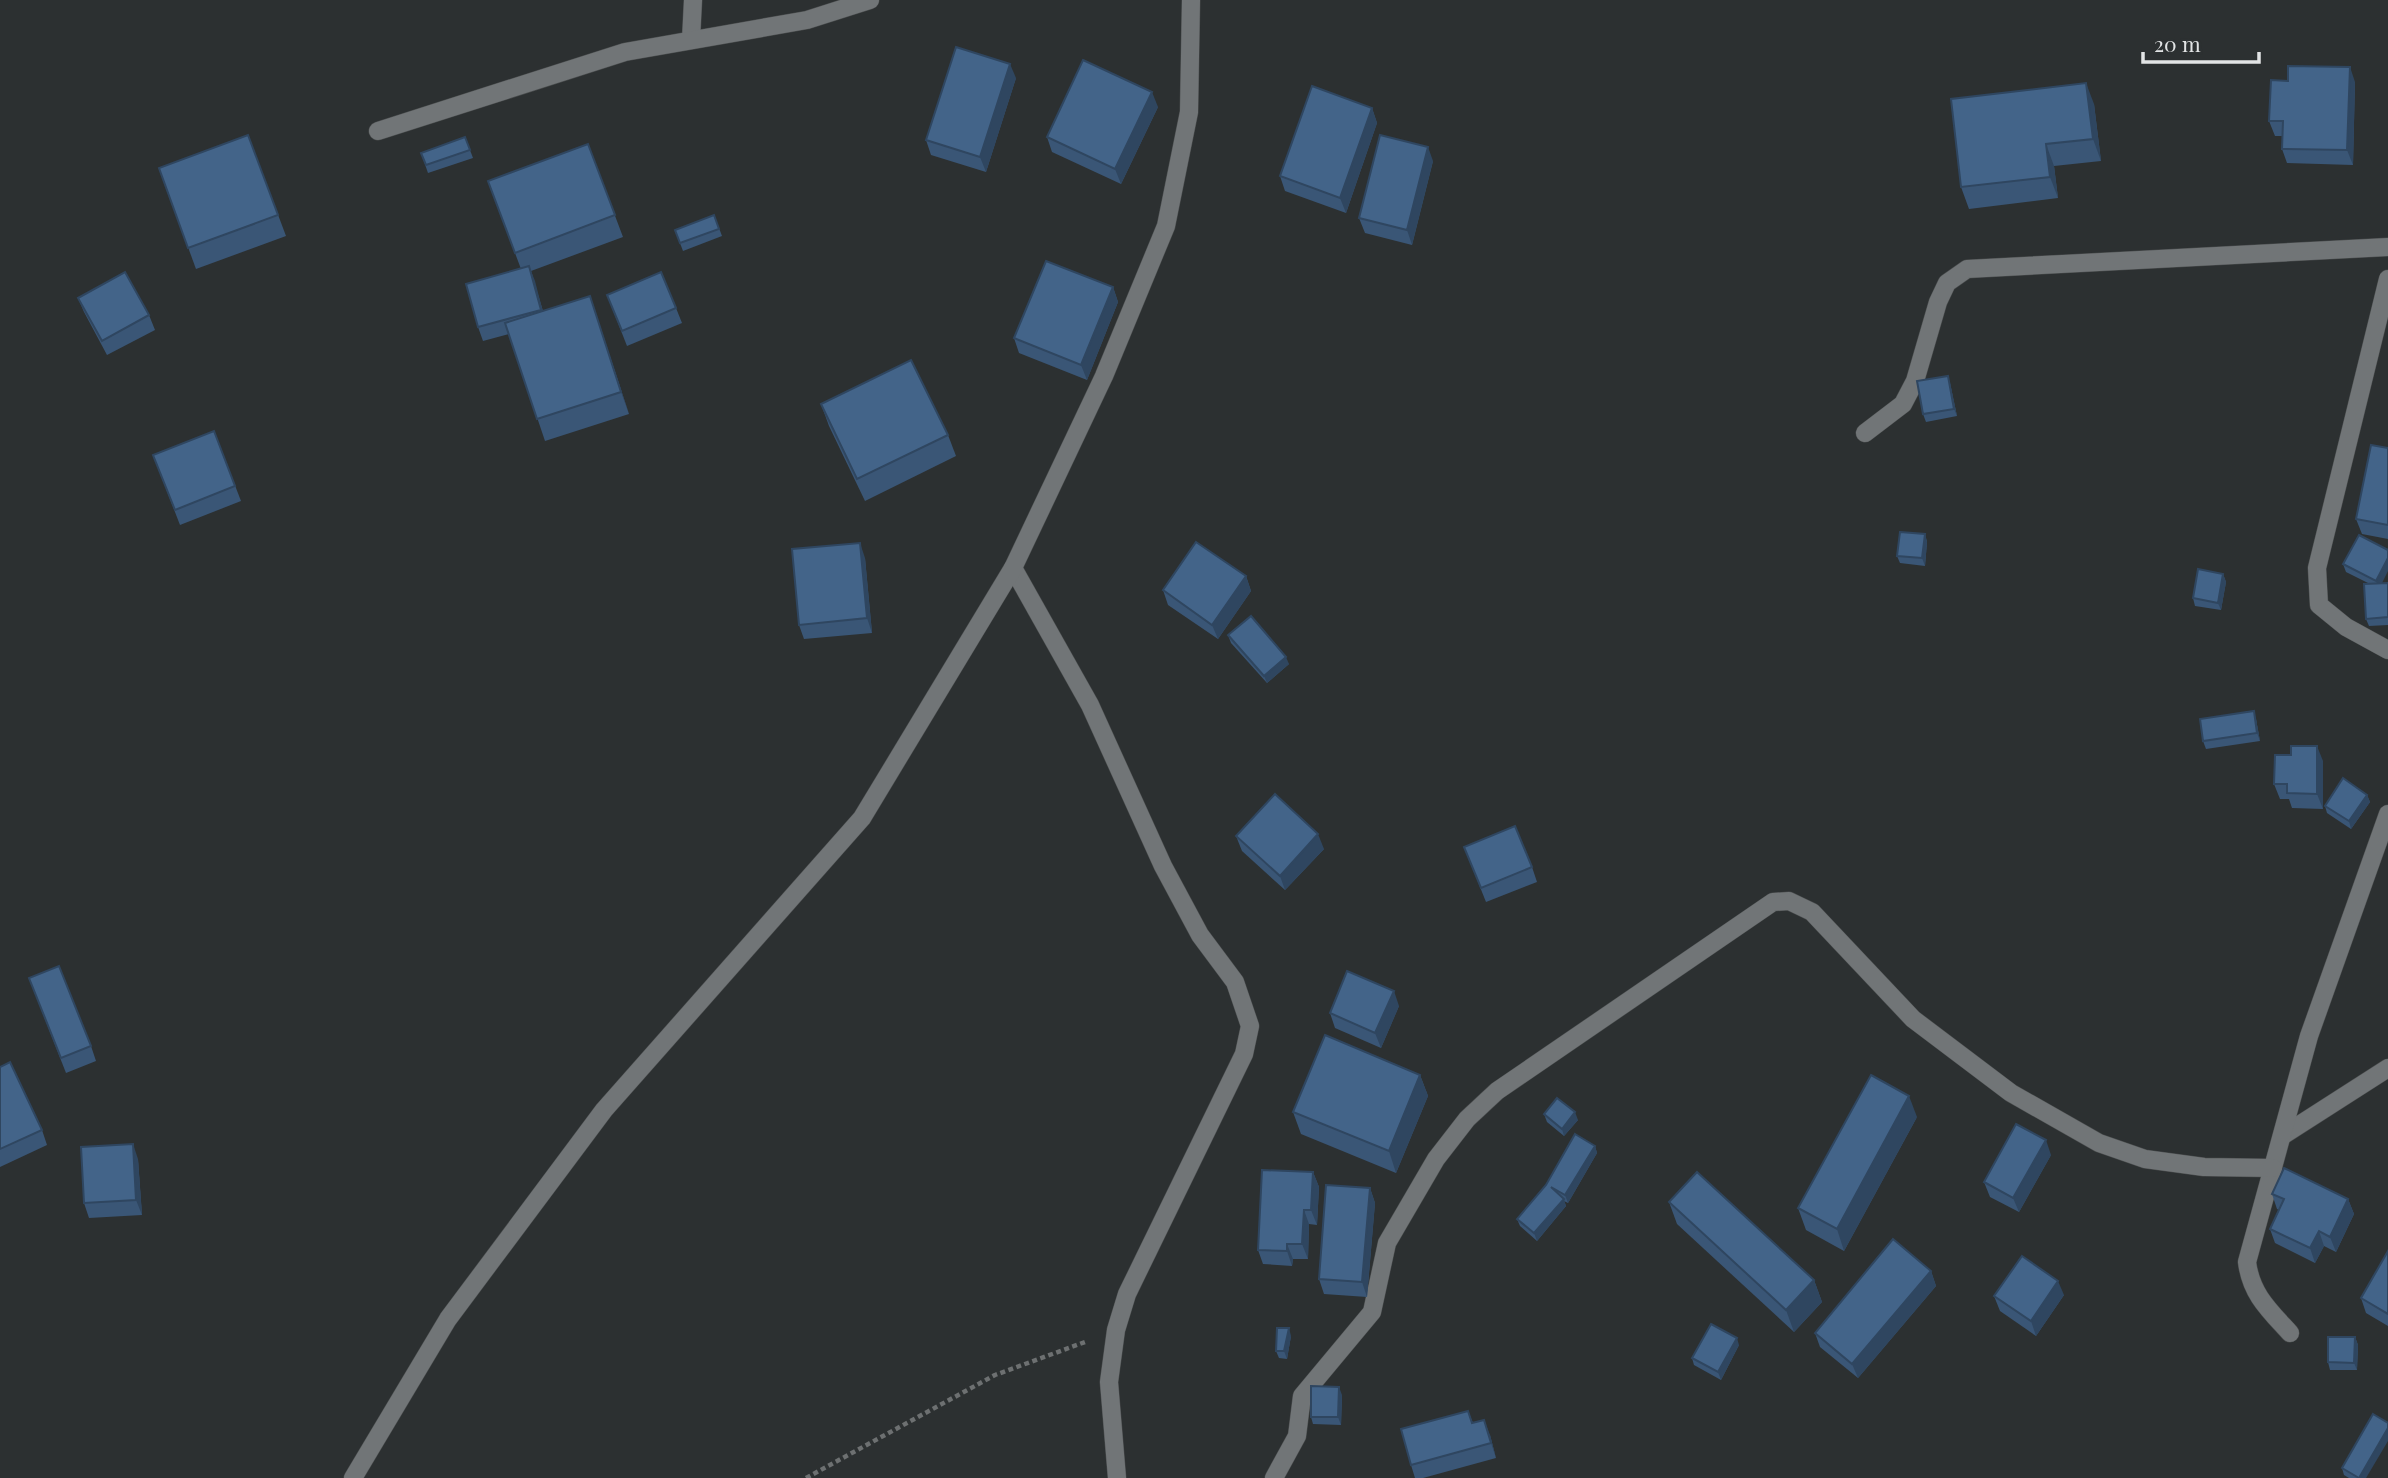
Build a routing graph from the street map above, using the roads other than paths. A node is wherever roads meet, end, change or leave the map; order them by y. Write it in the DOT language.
graph roads {
  1 [pos="693,0"];
  2 [pos="870,0"];
  3 [pos="1191,0"];
  4 [pos="691,40"];
  5 [pos="378,131"];
  6 [pos="2388,247"];
  7 [pos="2388,279"];
  8 [pos="1865,433"];
  9 [pos="1013,568"];
  10 [pos="2388,650"];
  11 [pos="2388,814"];
  12 [pos="2388,1068"];
  13 [pos="2282,1136"];
  14 [pos="2273,1168"];
  15 [pos="2290,1333"];
  16 [pos="353,1478"];
  17 [pos="1117,1478"];
  18 [pos="1274,1478"];
  1 -- 4 [label="street"];
  2 -- 4 [label="street"];
  3 -- 9 [label="street"];
  4 -- 5 [label="street"];
  6 -- 8 [label="street"];
  7 -- 10 [label="street"];
  9 -- 16 [label="street"];
  9 -- 17 [label="street"];
  11 -- 13 [label="street"];
  12 -- 13 [label="street"];
  13 -- 14 [label="street"];
  14 -- 15 [label="street"];
  14 -- 18 [label="street"];
}
